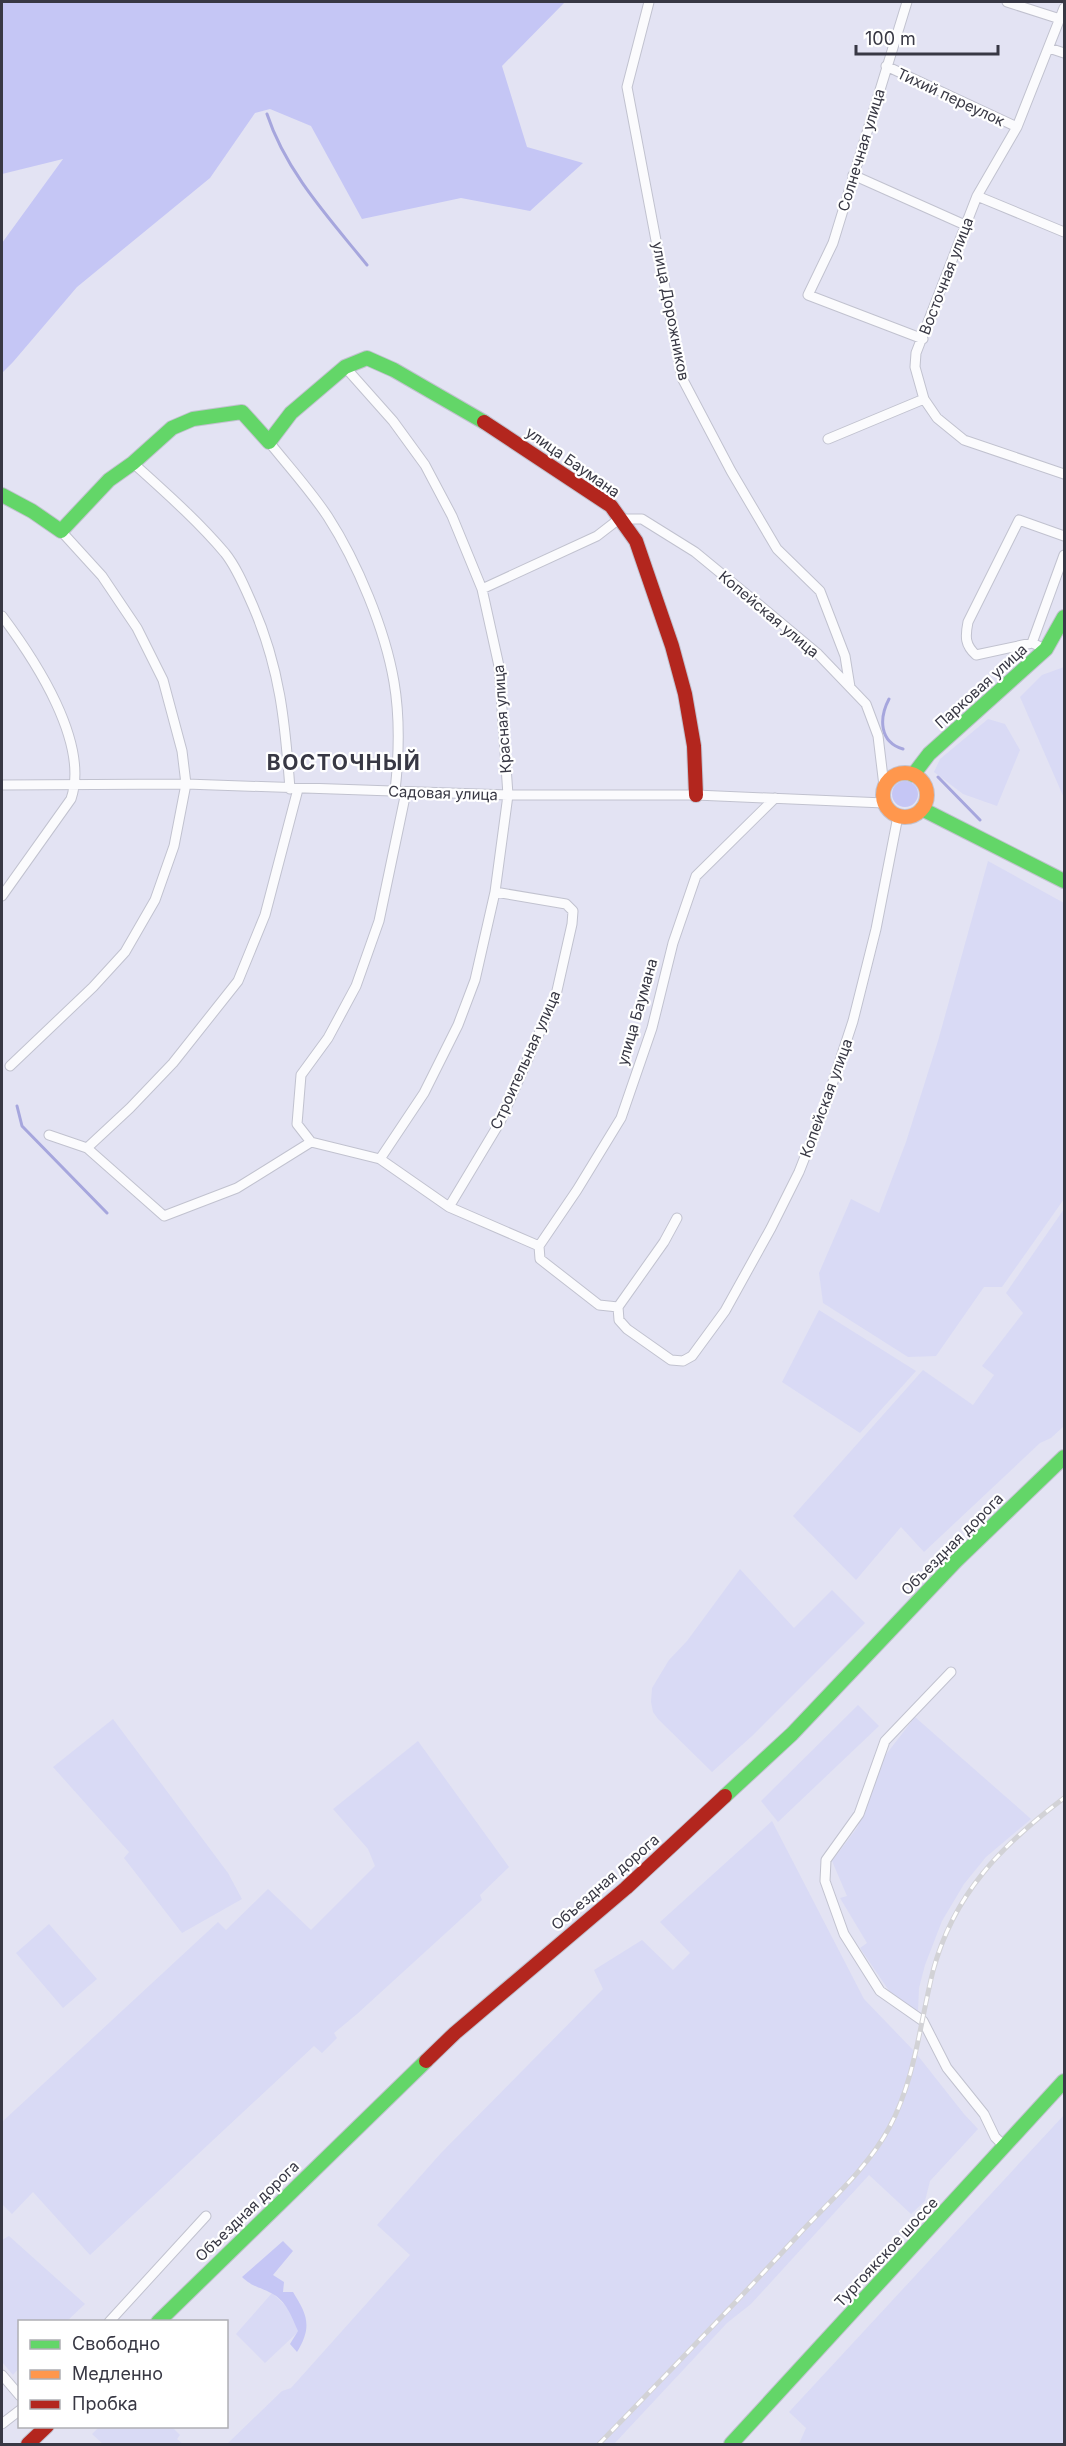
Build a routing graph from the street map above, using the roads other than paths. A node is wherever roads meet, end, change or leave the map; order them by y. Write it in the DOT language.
graph roads {
  1 [pos="649,2"];
  2 [pos="908,2"];
  3 [pos="1006,2"];
  4 [pos="1065,8"];
  5 [pos="1060,19"];
  6 [pos="1049,48"];
  7 [pos="1065,53"];
  8 [pos="886,66"];
  9 [pos="1017,127"];
  10 [pos="853,175"];
  11 [pos="977,196"];
  12 [pos="964,225"];
  13 [pos="1065,232"];
  14 [pos="923,339"];
  15 [pos="345,367"];
  16 [pos="924,399"];
  17 [pos="828,439"];
  18 [pos="269,442"];
  19 [pos="133,463"];
  20 [pos="1065,474"];
  21 [pos="2,495"];
  22 [pos="619,519"];
  23 [pos="61,531"];
  24 [pos="1065,536"];
  25 [pos="1065,555"];
  26 [pos="482,589"];
  27 [pos="2,616"];
  28 [pos="1065,617"];
  29 [pos="850,687"];
  30 [pos="913,775"];
  31 [pos="186,784"];
  32 [pos="2,785"];
  33 [pos="76,785"];
  34 [pos="884,786"];
  35 [pos="294,789"];
  36 [pos="395,791"];
  37 [pos="406,792"];
  38 [pos="508,795"];
  39 [pos="696,795"];
  40 [pos="775,798"];
  41 [pos="884,803"];
  42 [pos="922,809"];
  43 [pos="897,816"];
  44 [pos="1065,880"];
  45 [pos="495,892"];
  46 [pos="2,896"];
  47 [pos="10,1066"];
  48 [pos="49,1135"];
  49 [pos="311,1142"];
  50 [pos="87,1148"];
  51 [pos="380,1159"];
  52 [pos="449,1207"];
  53 [pos="677,1218"];
  54 [pos="538,1246"];
  55 [pos="618,1307"];
  56 [pos="1065,1457"];
  57 [pos="951,1672"];
  58 [pos="1065,2081"];
  59 [pos="1005,2147"];
  60 [pos="206,2216"];
  61 [pos="111,2320"];
  62 [pos="160,2320"];
  63 [pos="2,2375"];
  64 [pos="18,2394"];
  65 [pos="18,2412"];
  66 [pos="2,2424"];
  67 [pos="47,2428"];
  68 [pos="28,2445"];
  69 [pos="731,2445"];
  1 -- 29 [label="street, улица Дорожников"];
  2 -- 8 [label="street, Солнечная улица"];
  3 -- 5 [label="street"];
  4 -- 5 [label="street, Восточная улица"];
  5 -- 6 [label="street, Восточная улица"];
  6 -- 7 [label="street"];
  6 -- 9 [label="street, Восточная улица"];
  8 -- 9 [label="street, Тихий переулок"];
  8 -- 10 [label="street, Солнечная улица"];
  9 -- 11 [label="street, Восточная улица"];
  10 -- 12 [label="street"];
  10 -- 14 [label="street, Солнечная улица"];
  11 -- 12 [label="street, Восточная улица"];
  11 -- 13 [label="street"];
  12 -- 14 [label="street, Восточная улица"];
  14 -- 16 [label="street, Восточная улица"];
  15 -- 18 [label="main road"];
  15 -- 22 [label="main road, улица Баумана"];
  15 -- 26 [label="street, Красная улица"];
  16 -- 17 [label="street"];
  16 -- 20 [label="street, Восточная улица"];
  18 -- 19 [label="main road"];
  18 -- 36 [label="street"];
  19 -- 23 [label="main road"];
  19 -- 35 [label="street"];
  21 -- 23 [label="main road"];
  22 -- 26 [label="street"];
  22 -- 29 [label="street, Копейская улица"];
  22 -- 39 [label="main road, улица Баумана"];
  23 -- 31 [label="street"];
  24 -- 25 [label="street"];
  26 -- 38 [label="street, Красная улица"];
  27 -- 33 [label="street"];
  28 -- 30 [label="main road, Парковая улица"];
  29 -- 34 [label="street, Копейская улица"];
  30 -- 34 [label="main road"];
  30 -- 42 [label="main road"];
  31 -- 33 [label="street, Садовая улица"];
  31 -- 35 [label="street, Садовая улица"];
  31 -- 47 [label="street"];
  32 -- 33 [label="street, Садовая улица"];
  33 -- 46 [label="street"];
  34 -- 41 [label="main road"];
  35 -- 36 [label="street, Садовая улица"];
  35 -- 50 [label="street"];
  36 -- 37 [label="street, Садовая улица"];
  37 -- 38 [label="street, Садовая улица"];
  37 -- 49 [label="street"];
  38 -- 39 [label="street, Садовая улица"];
  38 -- 45 [label="street, Красная улица"];
  39 -- 40 [label="street, Садовая улица"];
  40 -- 41 [label="street, Садовая улица"];
  40 -- 54 [label="street, улица Баумана"];
  41 -- 43 [label="main road"];
  42 -- 43 [label="main road"];
  42 -- 44 [label="main road"];
  43 -- 55 [label="street, Копейская улица"];
  45 -- 51 [label="street, Красная улица"];
  45 -- 52 [label="street, Строительная улица"];
  48 -- 50 [label="street"];
  49 -- 50 [label="street"];
  49 -- 51 [label="street"];
  51 -- 52 [label="street"];
  52 -- 54 [label="street"];
  53 -- 55 [label="street"];
  54 -- 55 [label="street"];
  56 -- 62 [label="main road, Объездная дорога"];
  57 -- 59 [label="street"];
  58 -- 59 [label="main road, Тургоякское шоссе"];
  59 -- 69 [label="main road, Тургоякское шоссе"];
  60 -- 61 [label="street"];
  63 -- 64 [label="street"];
  65 -- 66 [label="street"];
  67 -- 68 [label="main road"];
}
